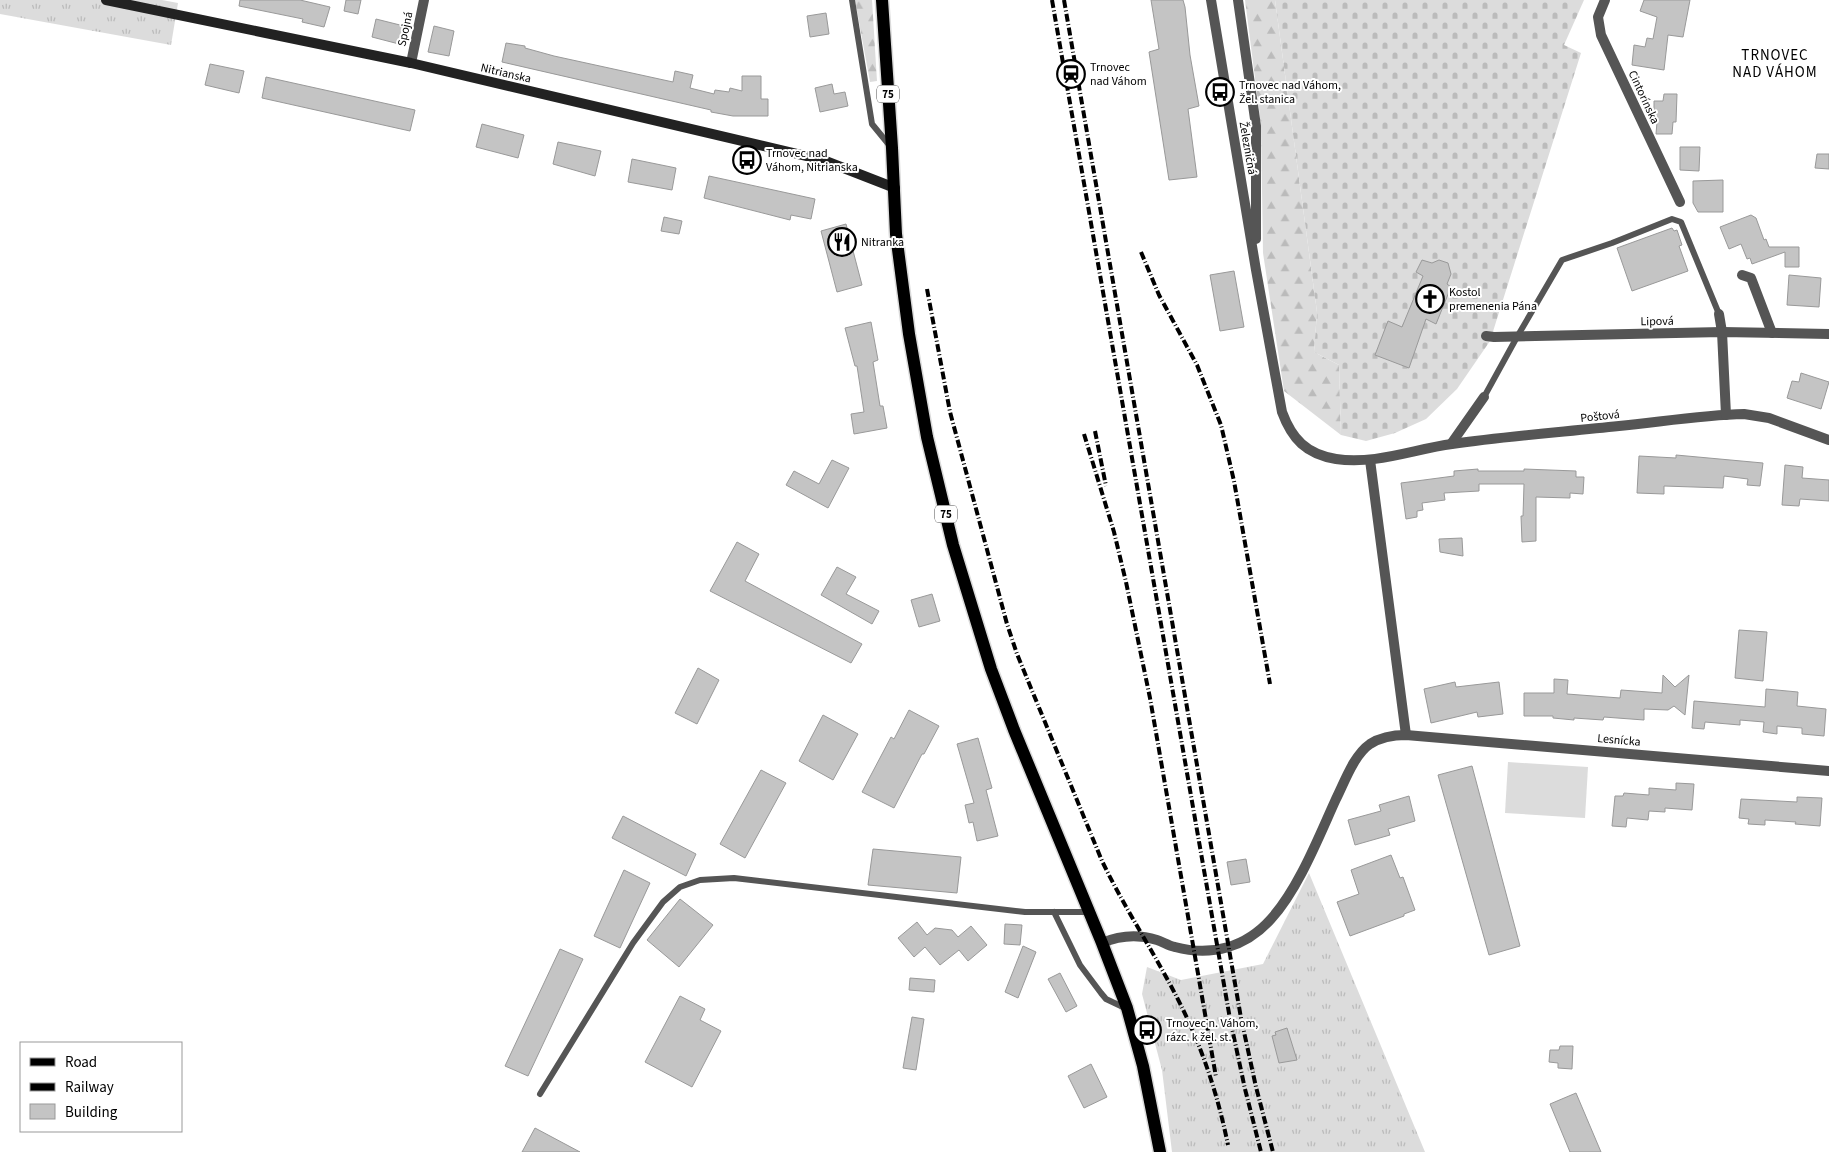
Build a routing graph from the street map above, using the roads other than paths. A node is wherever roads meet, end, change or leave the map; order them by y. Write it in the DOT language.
graph roads {
  1 [pos="106,0"];
  2 [pos="424,0"];
  3 [pos="852,0"];
  4 [pos="882,0"];
  5 [pos="1211,0"];
  6 [pos="1238,0"];
  7 [pos="1605,0"];
  8 [pos="411,63"];
  9 [pos="892,148"];
  10 [pos="895,188"];
  11 [pos="1680,202"];
  12 [pos="1256,270"];
  13 [pos="1742,275"];
  14 [pos="1719,314"];
  15 [pos="1722,332"];
  16 [pos="1772,332"];
  17 [pos="1829,334"];
  18 [pos="1486,336"];
  19 [pos="1517,337"];
  20 [pos="1484,397"];
  21 [pos="1726,415"];
  22 [pos="1829,440"];
  23 [pos="1451,444"];
  24 [pos="1370,460"];
  25 [pos="1406,735"];
  26 [pos="1829,771"];
  27 [pos="1054,912"];
  28 [pos="1088,912"];
  29 [pos="1102,943"];
  30 [pos="1127,1008"];
  31 [pos="540,1094"];
  32 [pos="1160,1152"];
  1 -- 8 [label="main road, Nitrianska"];
  2 -- 8 [label="street, Spojná"];
  3 -- 9 [label="lane"];
  4 -- 9 [label="main road, 75"];
  5 -- 12 [label="street, Železničná"];
  6 -- 12 [label="street, Železničná"];
  7 -- 11 [label="street, Cintorínska"];
  8 -- 10 [label="main road, Nitrianska"];
  9 -- 10 [label="main road, 75"];
  10 -- 28 [label="main road, 75"];
  12 -- 24 [label="street, Železničná"];
  13 -- 16 [label="street"];
  14 -- 15 [label="street"];
  14 -- 19 [label="lane"];
  15 -- 16 [label="street, Lipová"];
  15 -- 19 [label="street, Lipová"];
  15 -- 21 [label="street"];
  16 -- 17 [label="street, Lipová"];
  18 -- 19 [label="street, Lipová"];
  19 -- 20 [label="lane"];
  20 -- 23 [label="street"];
  21 -- 22 [label="street, Poštová"];
  21 -- 23 [label="street, Poštová"];
  23 -- 24 [label="street, Poštová"];
  24 -- 25 [label="street"];
  25 -- 26 [label="street, Lesnícka"];
  25 -- 29 [label="street, Lesnícka"];
  27 -- 28 [label="lane"];
  27 -- 30 [label="lane"];
  27 -- 31 [label="lane"];
  28 -- 29 [label="main road, 75"];
  29 -- 30 [label="main road, 75"];
  30 -- 32 [label="main road, 75"];
}
